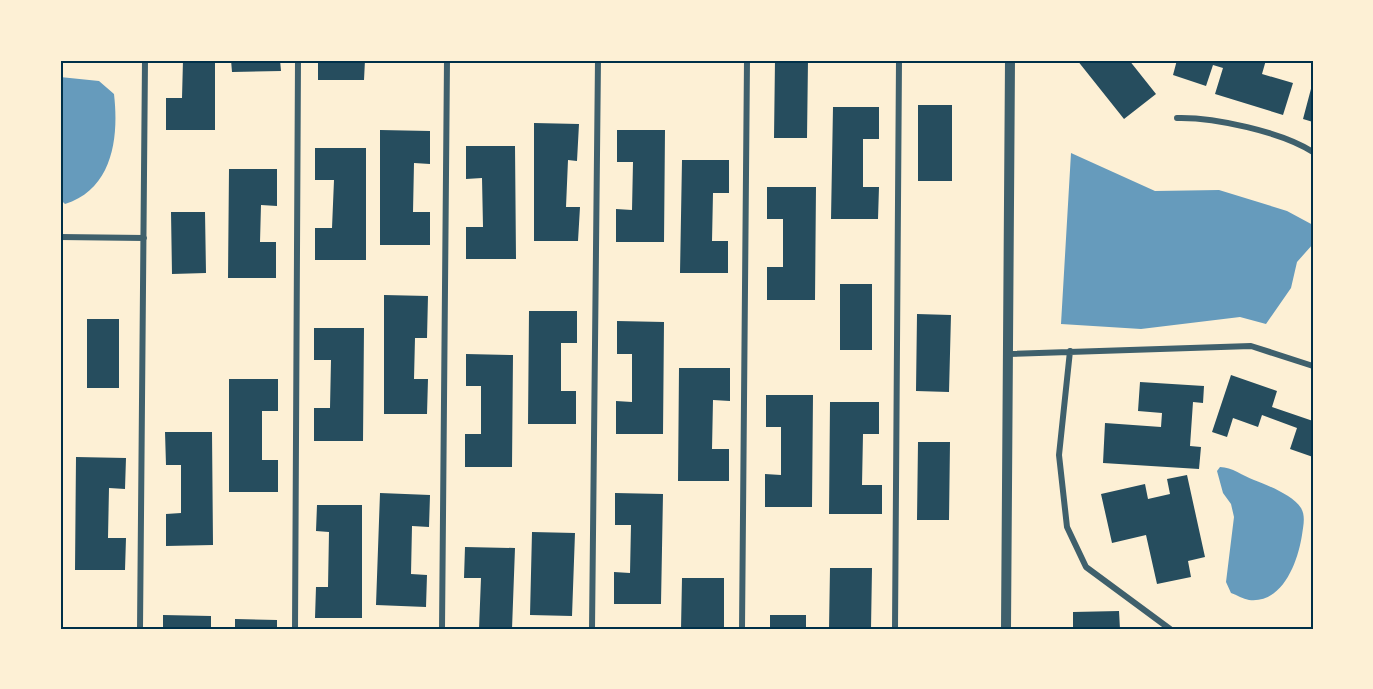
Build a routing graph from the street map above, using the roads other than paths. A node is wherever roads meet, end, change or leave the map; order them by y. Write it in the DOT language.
graph roads {
  1 [pos="145,60"];
  2 [pos="298,60"];
  3 [pos="447,60"];
  4 [pos="598,60"];
  5 [pos="747,60"];
  6 [pos="899,60"];
  7 [pos="1010,60"];
  8 [pos="1177,118"];
  9 [pos="1313,152"];
  10 [pos="60,237"];
  11 [pos="144,238"];
  12 [pos="1070,351"];
  13 [pos="1007,354"];
  14 [pos="1312,365"];
  15 [pos="140,629"];
  16 [pos="295,629"];
  17 [pos="442,629"];
  18 [pos="592,629"];
  19 [pos="742,629"];
  20 [pos="895,629"];
  21 [pos="1006,629"];
  22 [pos="1170,629"];
  1 -- 11 [label="street"];
  2 -- 16 [label="street"];
  3 -- 17 [label="street"];
  4 -- 18 [label="street"];
  5 -- 19 [label="street"];
  6 -- 20 [label="street"];
  7 -- 13 [label="street"];
  8 -- 9 [label="street"];
  10 -- 11 [label="street"];
  11 -- 15 [label="street"];
  12 -- 13 [label="street"];
  12 -- 14 [label="street"];
  12 -- 22 [label="street"];
  13 -- 21 [label="street"];
}
